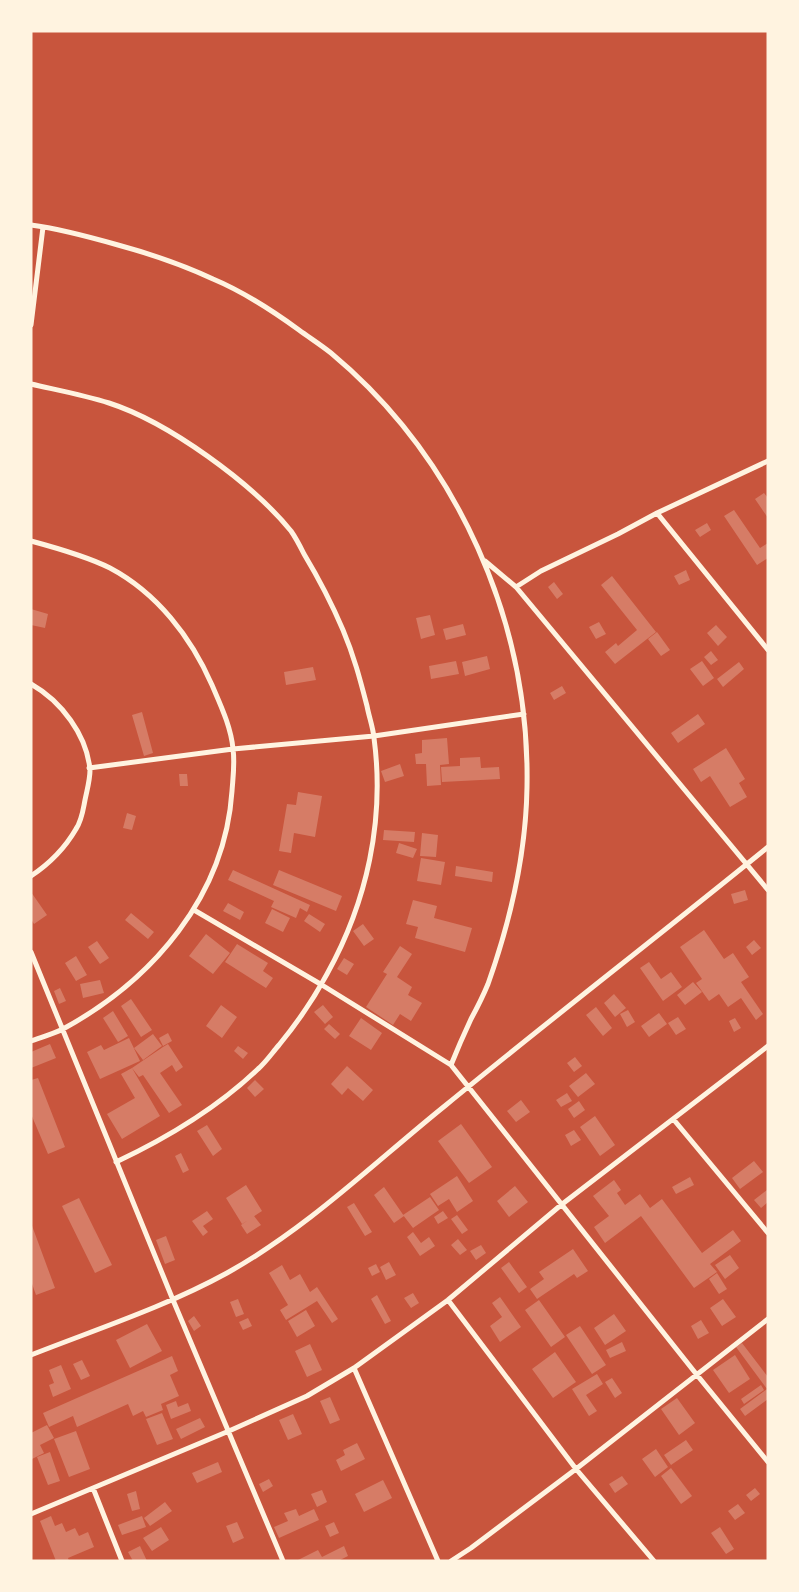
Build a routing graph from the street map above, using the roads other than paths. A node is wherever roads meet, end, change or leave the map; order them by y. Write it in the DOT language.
graph roads {
  1 [pos="31,225"];
  2 [pos="43,227"];
  3 [pos="31,326"];
  4 [pos="31,384"];
  5 [pos="768,461"];
  6 [pos="657,513"];
  7 [pos="31,541"];
  8 [pos="485,560"];
  9 [pos="516,587"];
  10 [pos="768,650"];
  11 [pos="31,684"];
  12 [pos="524,714"];
  13 [pos="374,736"];
  14 [pos="233,749"];
  15 [pos="90,768"];
  16 [pos="768,847"];
  17 [pos="747,864"];
  18 [pos="31,876"];
  19 [pos="768,890"];
  20 [pos="194,910"];
  21 [pos="31,952"];
  22 [pos="322,985"];
  23 [pos="62,1030"];
  24 [pos="31,1041"];
  25 [pos="768,1046"];
  26 [pos="451,1065"];
  27 [pos="467,1088"];
  28 [pos="674,1120"];
  29 [pos="116,1162"];
  30 [pos="562,1205"];
  31 [pos="767,1231"];
  32 [pos="173,1300"];
  33 [pos="448,1300"];
  34 [pos="768,1319"];
  35 [pos="31,1355"];
  36 [pos="354,1368"];
  37 [pos="696,1375"];
  38 [pos="229,1431"];
  39 [pos="768,1462"];
  40 [pos="576,1469"];
  41 [pos="93,1488"];
  42 [pos="31,1514"];
  43 [pos="122,1561"];
  44 [pos="283,1561"];
  45 [pos="438,1561"];
  46 [pos="451,1561"];
  47 [pos="654,1561"];
  1 -- 2 [label="street"];
  2 -- 3 [label="street"];
  2 -- 8 [label="street"];
  4 -- 13 [label="street"];
  5 -- 6 [label="street"];
  6 -- 9 [label="street"];
  6 -- 10 [label="street"];
  7 -- 14 [label="street"];
  8 -- 9 [label="street"];
  8 -- 12 [label="street"];
  9 -- 17 [label="street"];
  11 -- 15 [label="street"];
  12 -- 13 [label="street"];
  12 -- 26 [label="street"];
  13 -- 14 [label="street"];
  13 -- 22 [label="street"];
  14 -- 15 [label="street"];
  14 -- 20 [label="street"];
  15 -- 18 [label="street"];
  16 -- 17 [label="street"];
  17 -- 19 [label="street"];
  17 -- 27 [label="street"];
  20 -- 22 [label="street"];
  20 -- 23 [label="street"];
  21 -- 23 [label="street"];
  22 -- 26 [label="street"];
  22 -- 29 [label="street"];
  23 -- 24 [label="street"];
  23 -- 29 [label="street"];
  25 -- 28 [label="street"];
  26 -- 27 [label="street"];
  27 -- 30 [label="street"];
  27 -- 32 [label="street"];
  28 -- 30 [label="street"];
  28 -- 31 [label="street"];
  29 -- 32 [label="street"];
  30 -- 33 [label="street"];
  30 -- 37 [label="street"];
  32 -- 35 [label="street"];
  32 -- 38 [label="street"];
  33 -- 36 [label="street"];
  33 -- 40 [label="street"];
  34 -- 37 [label="street"];
  36 -- 38 [label="street"];
  36 -- 45 [label="street"];
  37 -- 39 [label="street"];
  37 -- 40 [label="street"];
  38 -- 41 [label="street"];
  38 -- 44 [label="street"];
  40 -- 46 [label="street"];
  40 -- 47 [label="street"];
  41 -- 42 [label="street"];
  41 -- 43 [label="street"];
}
